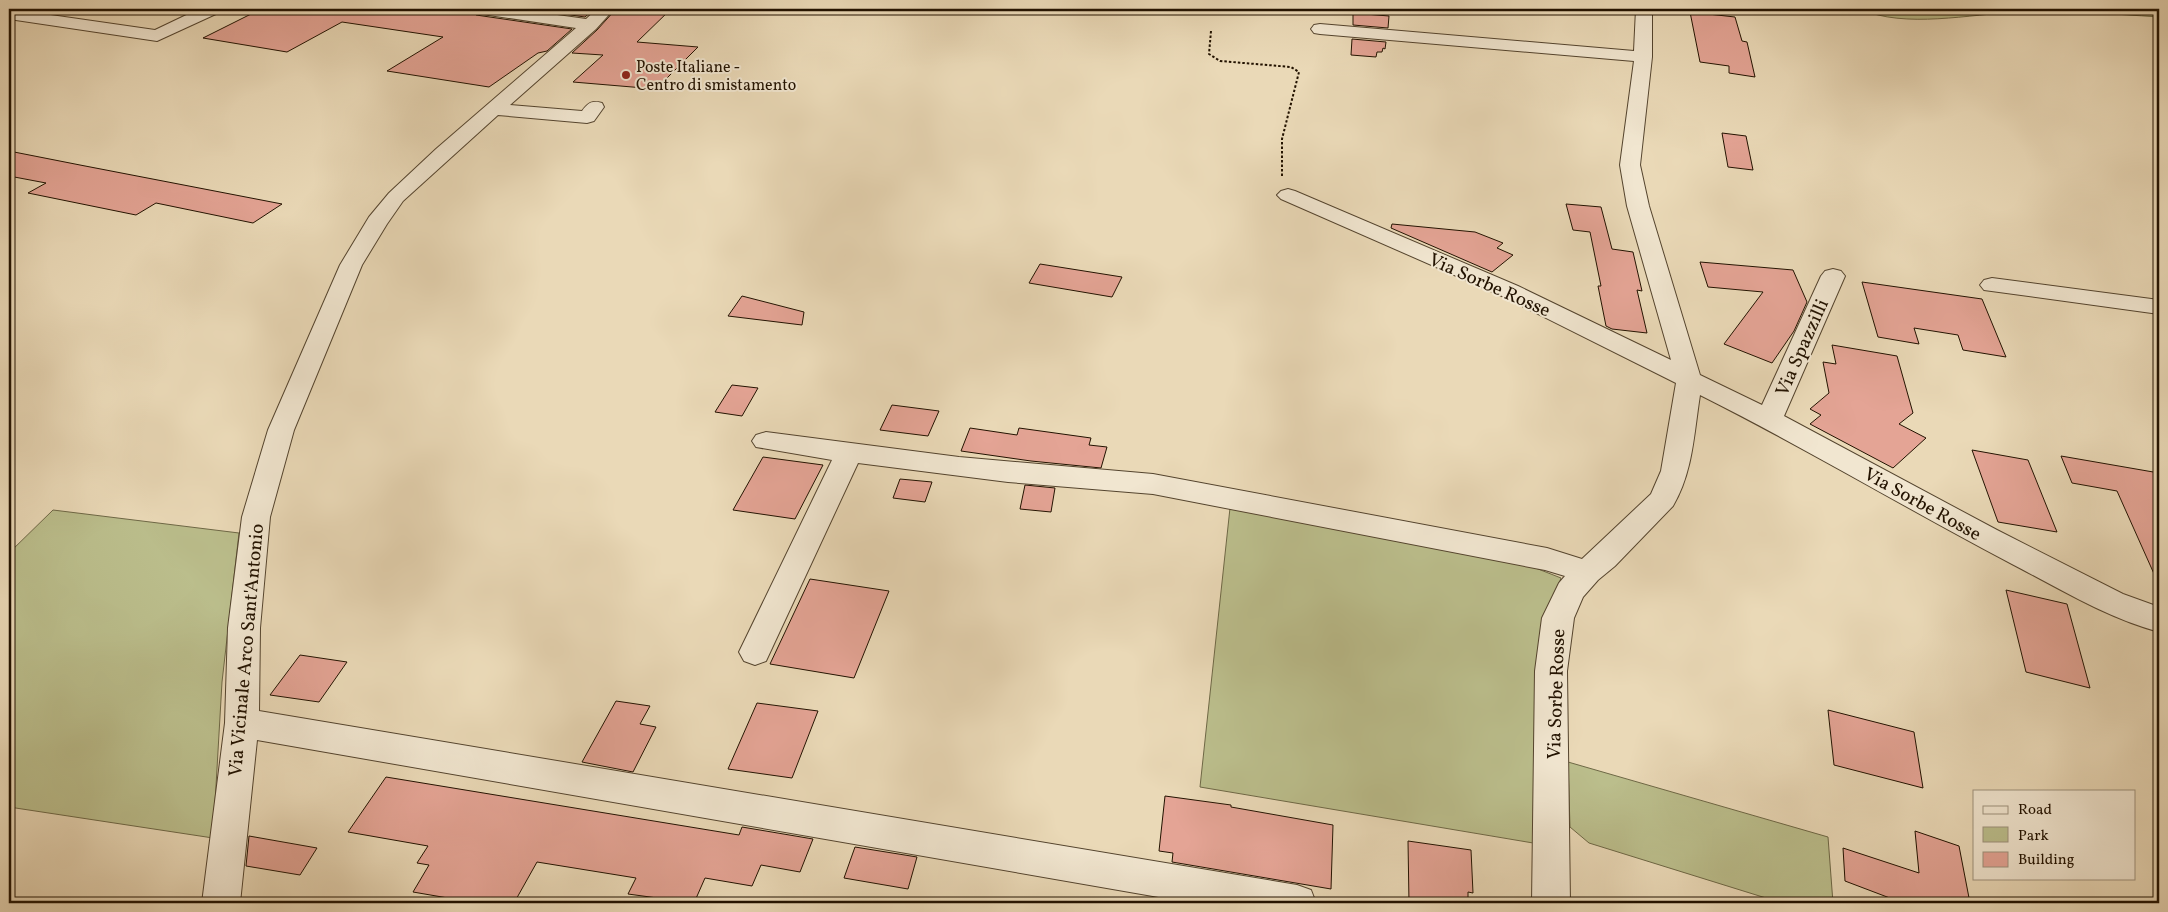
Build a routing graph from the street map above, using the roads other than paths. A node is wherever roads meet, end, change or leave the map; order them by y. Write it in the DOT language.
graph roads {
  1 [pos="212,9"];
  2 [pos="482,9"];
  3 [pos="1644,9"];
  4 [pos="9,14"];
  5 [pos="598,17"];
  6 [pos="1320,29"];
  7 [pos="1643,57"];
  8 [pos="595,107"];
  9 [pos="492,109"];
  10 [pos="1288,195"];
  11 [pos="1833,276"];
  12 [pos="1992,285"];
  13 [pos="2159,307"];
  14 [pos="1689,380"];
  15 [pos="1769,419"];
  16 [pos="766,441"];
  17 [pos="849,453"];
  18 [pos="1586,572"];
  19 [pos="2159,620"];
  20 [pos="755,652"];
  21 [pos="242,723"];
  22 [pos="221,903"];
  23 [pos="1297,903"];
  24 [pos="1552,903"];
  1 -- 4 [label="street"];
  2 -- 5 [label="street, Via Vicinale Arco Sant'Antonio"];
  3 -- 7 [label="street, Via Sorbe Rosse"];
  5 -- 9 [label="street, Via Vicinale Arco Sant'Antonio"];
  6 -- 7 [label="street"];
  7 -- 14 [label="street, Via Sorbe Rosse"];
  8 -- 9 [label="street"];
  9 -- 21 [label="street, Via Vicinale Arco Sant'Antonio"];
  10 -- 14 [label="street, Via Sorbe Rosse"];
  11 -- 15 [label="street, Via Spazzilli"];
  12 -- 13 [label="street"];
  14 -- 15 [label="street, Via Sorbe Rosse"];
  14 -- 18 [label="street, Via Sorbe Rosse"];
  15 -- 19 [label="street, Via Sorbe Rosse"];
  16 -- 17 [label="street"];
  17 -- 18 [label="street"];
  17 -- 20 [label="street"];
  18 -- 24 [label="street, Via Sorbe Rosse"];
  21 -- 22 [label="street, Via Vicinale Arco Sant'Antonio"];
  21 -- 23 [label="street"];
}
